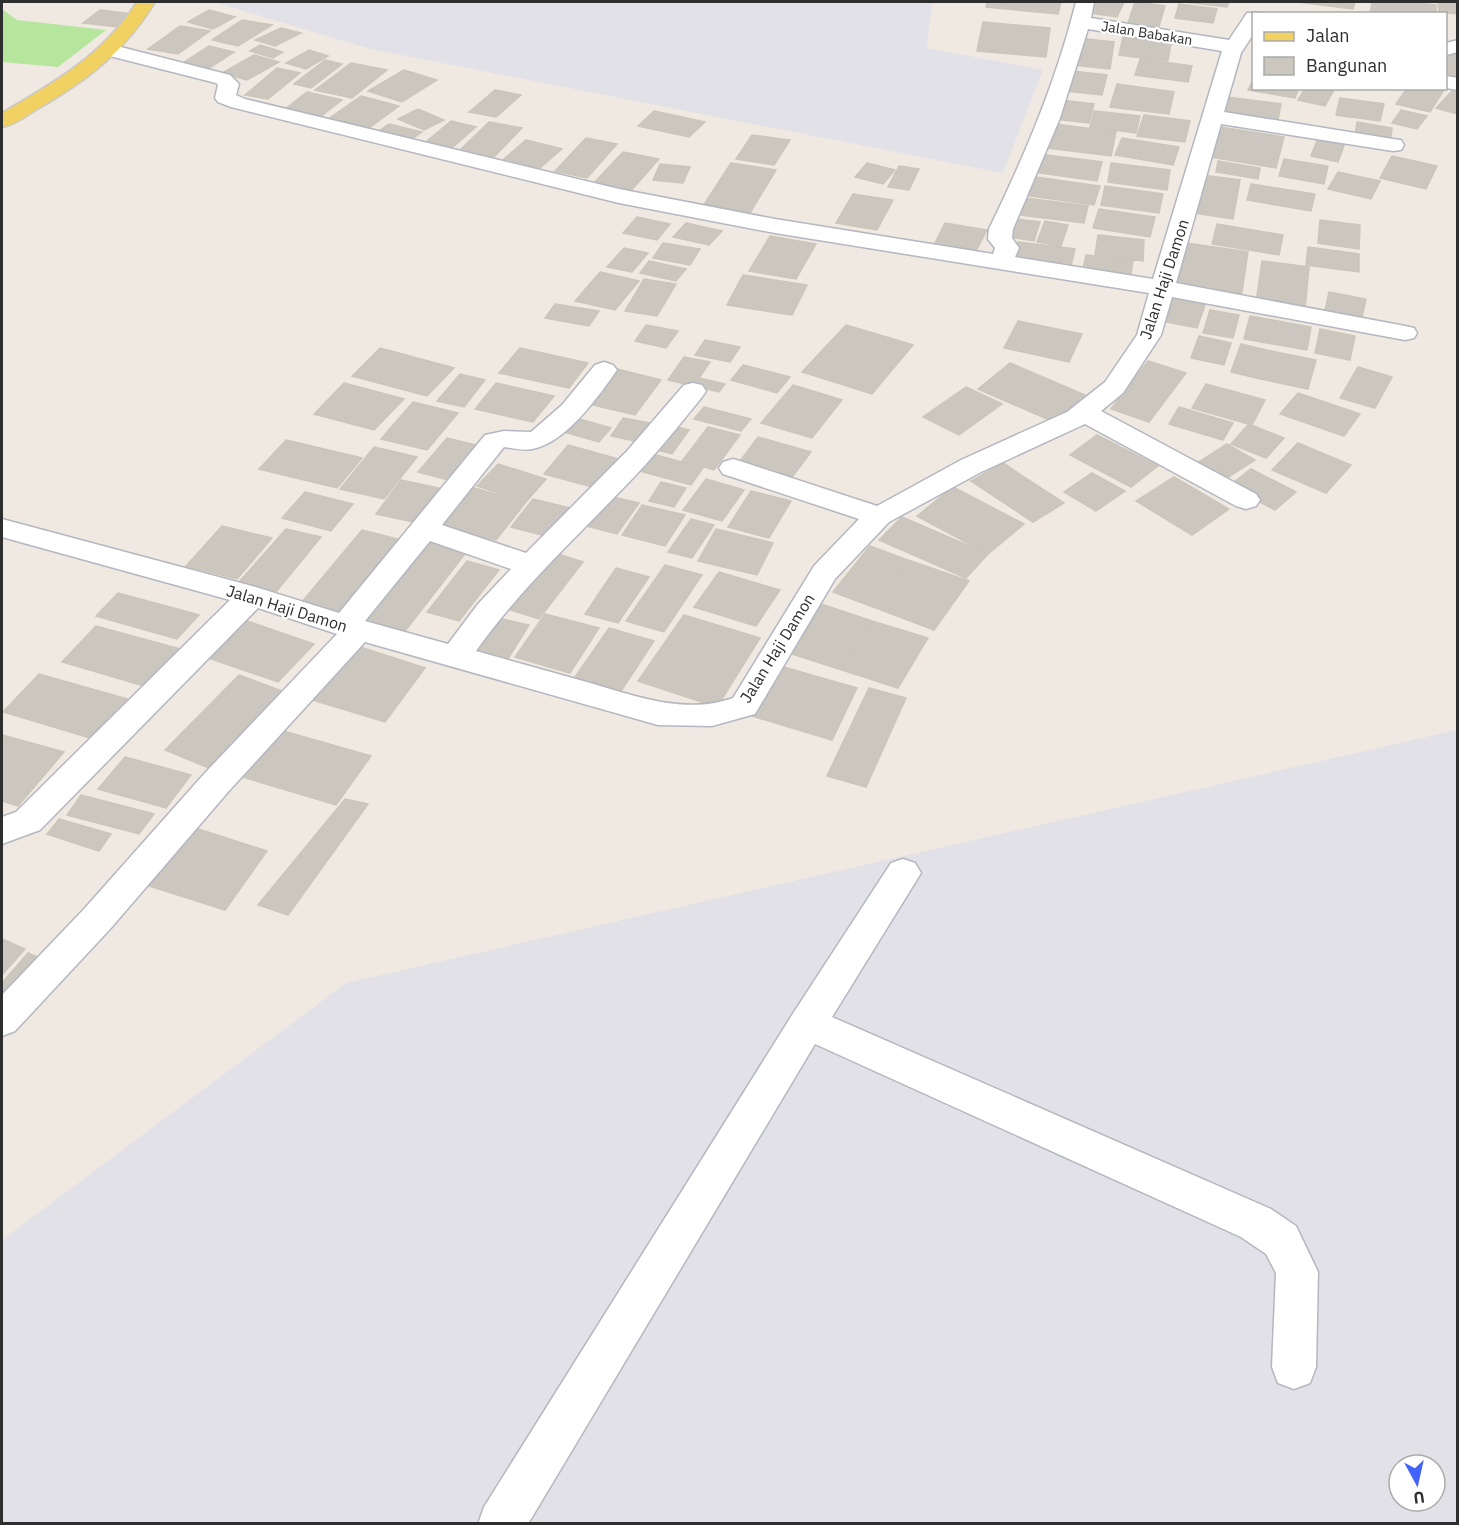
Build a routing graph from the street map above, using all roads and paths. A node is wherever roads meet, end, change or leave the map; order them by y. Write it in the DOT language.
graph roads {
  1 [pos="146,2"];
  2 [pos="1085,2"];
  3 [pos="1081,22"];
  4 [pos="1252,22"];
  5 [pos="1458,32"];
  6 [pos="1458,38"];
  7 [pos="109,50"];
  8 [pos="1240,52"];
  9 [pos="1212,116"];
  10 [pos="2,121"];
  11 [pos="1394,145"];
  12 [pos="1001,262"];
  13 [pos="1163,288"];
  14 [pos="1406,333"];
  15 [pos="604,370"];
  16 [pos="693,391"];
  17 [pos="1084,412"];
  18 [pos="733,468"];
  19 [pos="1246,500"];
  20 [pos="879,516"];
  21 [pos="2,528"];
  22 [pos="424,529"];
  23 [pos="531,565"];
  24 [pos="252,596"];
  25 [pos="352,628"];
  26 [pos="456,656"];
  27 [pos="2,831"];
  28 [pos="903,873"];
  29 [pos="2,1020"];
  30 [pos="807,1023"];
  31 [pos="1294,1367"];
  32 [pos="501,1524"];
  1 -- 7 [label="main road"];
  2 -- 3 [label="street, Jalan Babakan"];
  3 -- 8 [label="street, Jalan Babakan"];
  3 -- 12 [label="street"];
  4 -- 8 [label="street, Jalan Haji Damon"];
  5 -- 6 [label="street"];
  7 -- 10 [label="main road"];
  7 -- 12 [label="street"];
  8 -- 9 [label="street, Jalan Haji Damon"];
  9 -- 11 [label="street"];
  9 -- 13 [label="street, Jalan Haji Damon"];
  12 -- 13 [label="street"];
  13 -- 14 [label="street"];
  13 -- 17 [label="street, Jalan Haji Damon"];
  15 -- 22 [label="street"];
  16 -- 23 [label="street"];
  17 -- 19 [label="street"];
  17 -- 20 [label="street, Jalan Haji Damon"];
  18 -- 20 [label="street"];
  20 -- 26 [label="street, Jalan Haji Damon"];
  21 -- 24 [label="street, Jalan Haji Damon"];
  22 -- 23 [label="street"];
  22 -- 25 [label="street"];
  23 -- 26 [label="street"];
  24 -- 25 [label="street, Jalan Haji Damon"];
  24 -- 27 [label="street"];
  25 -- 26 [label="street, Jalan Haji Damon"];
  25 -- 29 [label="street"];
  28 -- 30 [label="street"];
  30 -- 31 [label="street"];
  30 -- 32 [label="street"];
}
